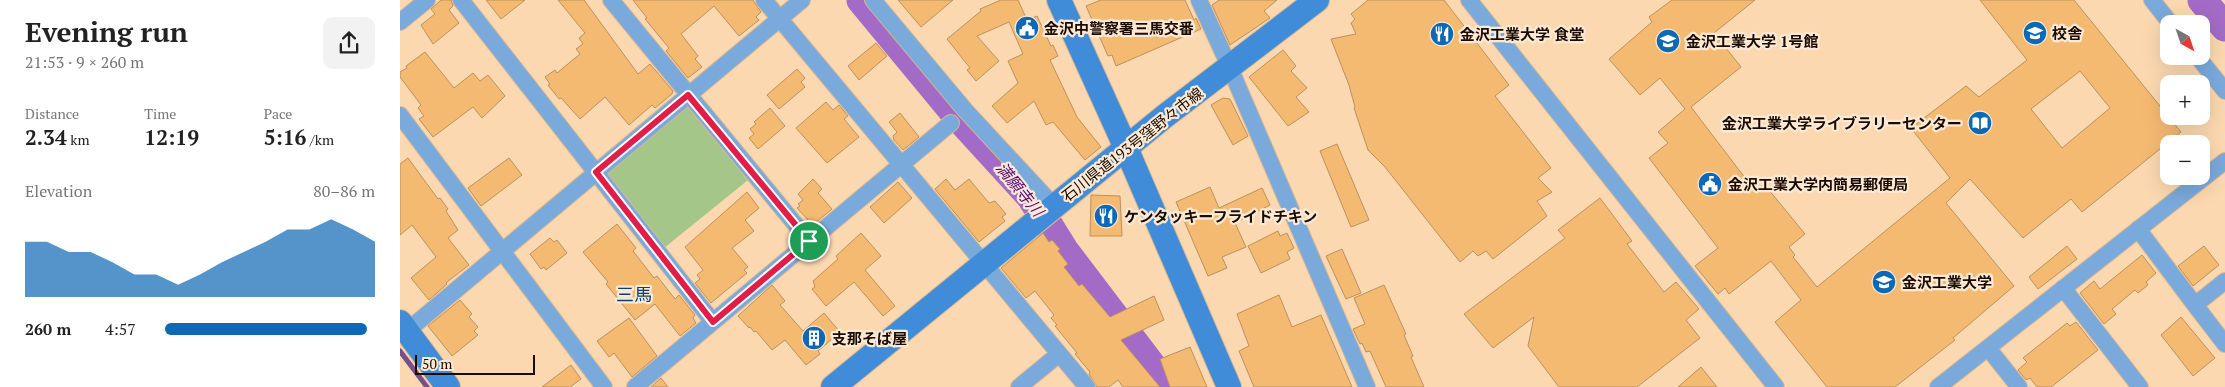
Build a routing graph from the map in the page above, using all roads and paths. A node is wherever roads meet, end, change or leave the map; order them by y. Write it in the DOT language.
graph roads {
  1 [pos="426,0"];
  2 [pos="461,0"];
  3 [pos="611,0"];
  4 [pos="764,0"];
  5 [pos="802,0"];
  6 [pos="873,0"];
  7 [pos="1059,0"];
  8 [pos="1199,0"];
  9 [pos="1317,0"];
  10 [pos="1469,0"];
  11 [pos="2152,0"];
  12 [pos="2164,15"];
  13 [pos="780,18"];
  14 [pos="400,22"];
  15 [pos="2204,65"];
  16 [pos="1230,68"];
  17 [pos="2225,91"];
  18 [pos="688,95"];
  19 [pos="400,115"];
  20 [pos="951,123"];
  21 [pos="1126,148"];
  22 [pos="2225,161"];
  23 [pos="902,163"];
  24 [pos="596,172"];
  25 [pos="1047,212"];
  26 [pos="2138,229"];
  27 [pos="809,241"];
  28 [pos="502,251"];
  29 [pos="983,264"];
  30 [pos="2225,281"];
  31 [pos="2063,288"];
  32 [pos="2194,305"];
  33 [pos="713,322"];
  34 [pos="403,326"];
  35 [pos="2225,344"];
  36 [pos="1988,348"];
  37 [pos="1059,354"];
  38 [pos="448,387"];
  39 [pos="604,387"];
  40 [pos="635,387"];
  41 [pos="833,387"];
  42 [pos="1019,387"];
  43 [pos="1087,387"];
  44 [pos="1229,387"];
  45 [pos="1367,387"];
  46 [pos="1776,387"];
  47 [pos="1938,387"];
  48 [pos="2019,387"];
  49 [pos="2140,387"];
  1 -- 14 [label="street"];
  2 -- 24 [label="street"];
  3 -- 18 [label="street"];
  4 -- 13 [label="street"];
  5 -- 13 [label="street"];
  6 -- 25 [label="street"];
  7 -- 21 [label="main road"];
  8 -- 16 [label="street"];
  9 -- 16 [label="main road, 石川県道193号窪野々市線"];
  10 -- 46 [label="street"];
  11 -- 12 [label="street"];
  13 -- 18 [label="street"];
  13 -- 23 [label="street"];
  15 -- 17 [label="street"];
  16 -- 21 [label="main road, 石川県道193号窪野々市線"];
  16 -- 45 [label="street"];
  18 -- 24 [label="street"];
  18 -- 27 [label="street"];
  19 -- 28 [label="street"];
  20 -- 23 [label="street"];
  21 -- 25 [label="main road, 石川県道193号窪野々市線"];
  21 -- 44 [label="main road"];
  22 -- 26 [label="street"];
  23 -- 27 [label="street"];
  23 -- 29 [label="street"];
  24 -- 28 [label="street"];
  24 -- 33 [label="street"];
  25 -- 29 [label="main road, 石川県道193号窪野々市線"];
  26 -- 31 [label="street"];
  26 -- 32 [label="street"];
  27 -- 33 [label="street"];
  28 -- 34 [label="street"];
  28 -- 39 [label="street"];
  29 -- 37 [label="street"];
  29 -- 41 [label="main road, 石川県道193号窪野々市線"];
  30 -- 32 [label="street"];
  31 -- 36 [label="street"];
  31 -- 49 [label="street"];
  32 -- 35 [label="street"];
  33 -- 40 [label="street"];
  34 -- 38 [label="main road"];
  36 -- 47 [label="street"];
  36 -- 48 [label="street"];
  37 -- 42 [label="street"];
  37 -- 43 [label="street"];
}
